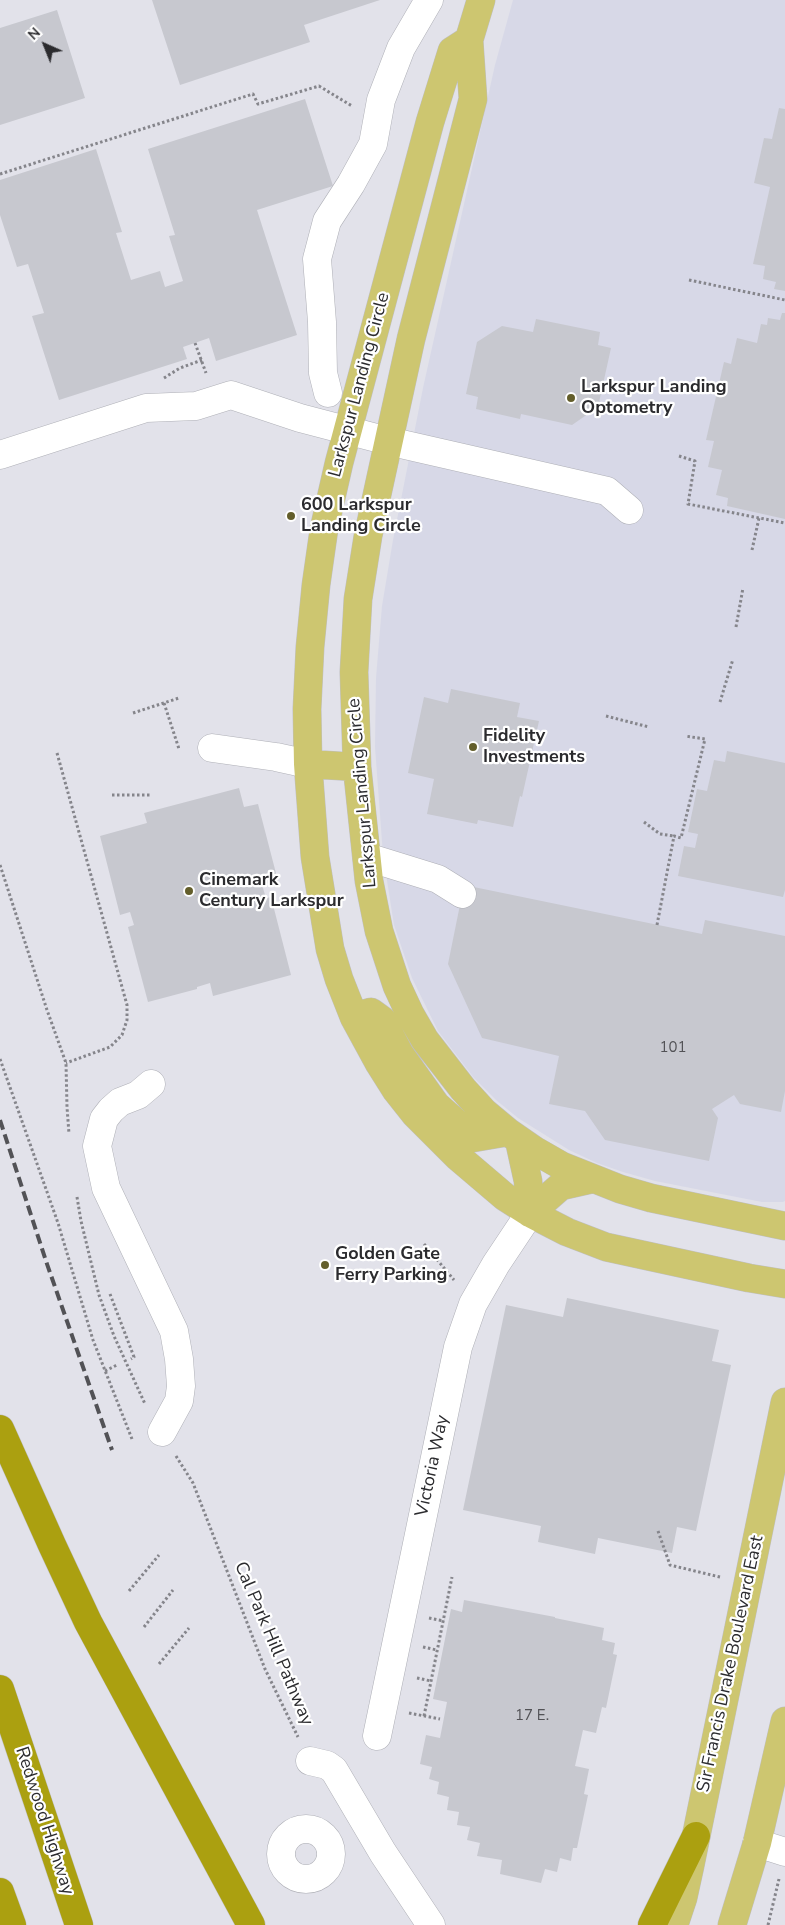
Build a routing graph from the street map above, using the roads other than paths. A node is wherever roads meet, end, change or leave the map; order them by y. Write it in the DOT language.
graph roads {
  1 [pos="429,0"];
  2 [pos="481,0"];
  3 [pos="469,40"];
  4 [pos="328,393"];
  5 [pos="347,430"];
  6 [pos="388,441"];
  7 [pos="0,455"];
  8 [pos="629,510"];
  9 [pos="212,748"];
  10 [pos="308,764"];
  11 [pos="357,767"];
  12 [pos="366,857"];
  13 [pos="462,894"];
  14 [pos="354,1017"];
  15 [pos="151,1084"];
  16 [pos="514,1136"];
  17 [pos="592,1179"];
  18 [pos="530,1213"];
  19 [pos="785,1226"];
  20 [pos="785,1284"];
  21 [pos="785,1402"];
  22 [pos="0,1429"];
  23 [pos="162,1432"];
  24 [pos="0,1689"];
  25 [pos="785,1720"];
  26 [pos="376,1736"];
  27 [pos="310,1761"];
  28 [pos="696,1836"];
  29 [pos="757,1843"];
  30 [pos="782,1864"];
  31 [pos="0,1892"];
  32 [pos="12,1925"];
  33 [pos="79,1925"];
  34 [pos="250,1925"];
  35 [pos="431,1925"];
  36 [pos="652,1925"];
  37 [pos="674,1925"];
  38 [pos="732,1925"];
  1 -- 4 [label="street"];
  2 -- 3 [label="main road, Larkspur Landing Circle"];
  3 -- 5 [label="main road, Larkspur Landing Circle"];
  3 -- 6 [label="main road, Larkspur Landing Circle"];
  5 -- 6 [label="street"];
  5 -- 7 [label="street"];
  5 -- 10 [label="main road, Larkspur Landing Circle"];
  6 -- 8 [label="street"];
  6 -- 11 [label="main road, Larkspur Landing Circle"];
  9 -- 10 [label="street"];
  10 -- 11 [label="main road"];
  10 -- 14 [label="main road, Larkspur Landing Circle"];
  11 -- 12 [label="main road, Larkspur Landing Circle"];
  12 -- 13 [label="street"];
  12 -- 16 [label="main road, Larkspur Landing Circle"];
  14 -- 16 [label="main road"];
  14 -- 18 [label="main road, Larkspur Landing Circle"];
  15 -- 23 [label="street"];
  16 -- 17 [label="main road, Larkspur Landing Circle"];
  16 -- 18 [label="main road"];
  17 -- 18 [label="main road"];
  17 -- 19 [label="main road, Larkspur Landing Circle"];
  18 -- 20 [label="main road, Larkspur Landing Circle"];
  18 -- 26 [label="street, Victoria Way"];
  21 -- 28 [label="main road, Sir Francis Drake Boulevard East"];
  22 -- 34 [label="highway"];
  24 -- 33 [label="highway, Redwood Highway"];
  25 -- 29 [label="main road"];
  27 -- 35 [label="street"];
  28 -- 36 [label="highway"];
  28 -- 37 [label="main road, Sir Francis Drake Boulevard East"];
  29 -- 30 [label="street"];
  29 -- 38 [label="main road"];
  31 -- 32 [label="highway"];
}
